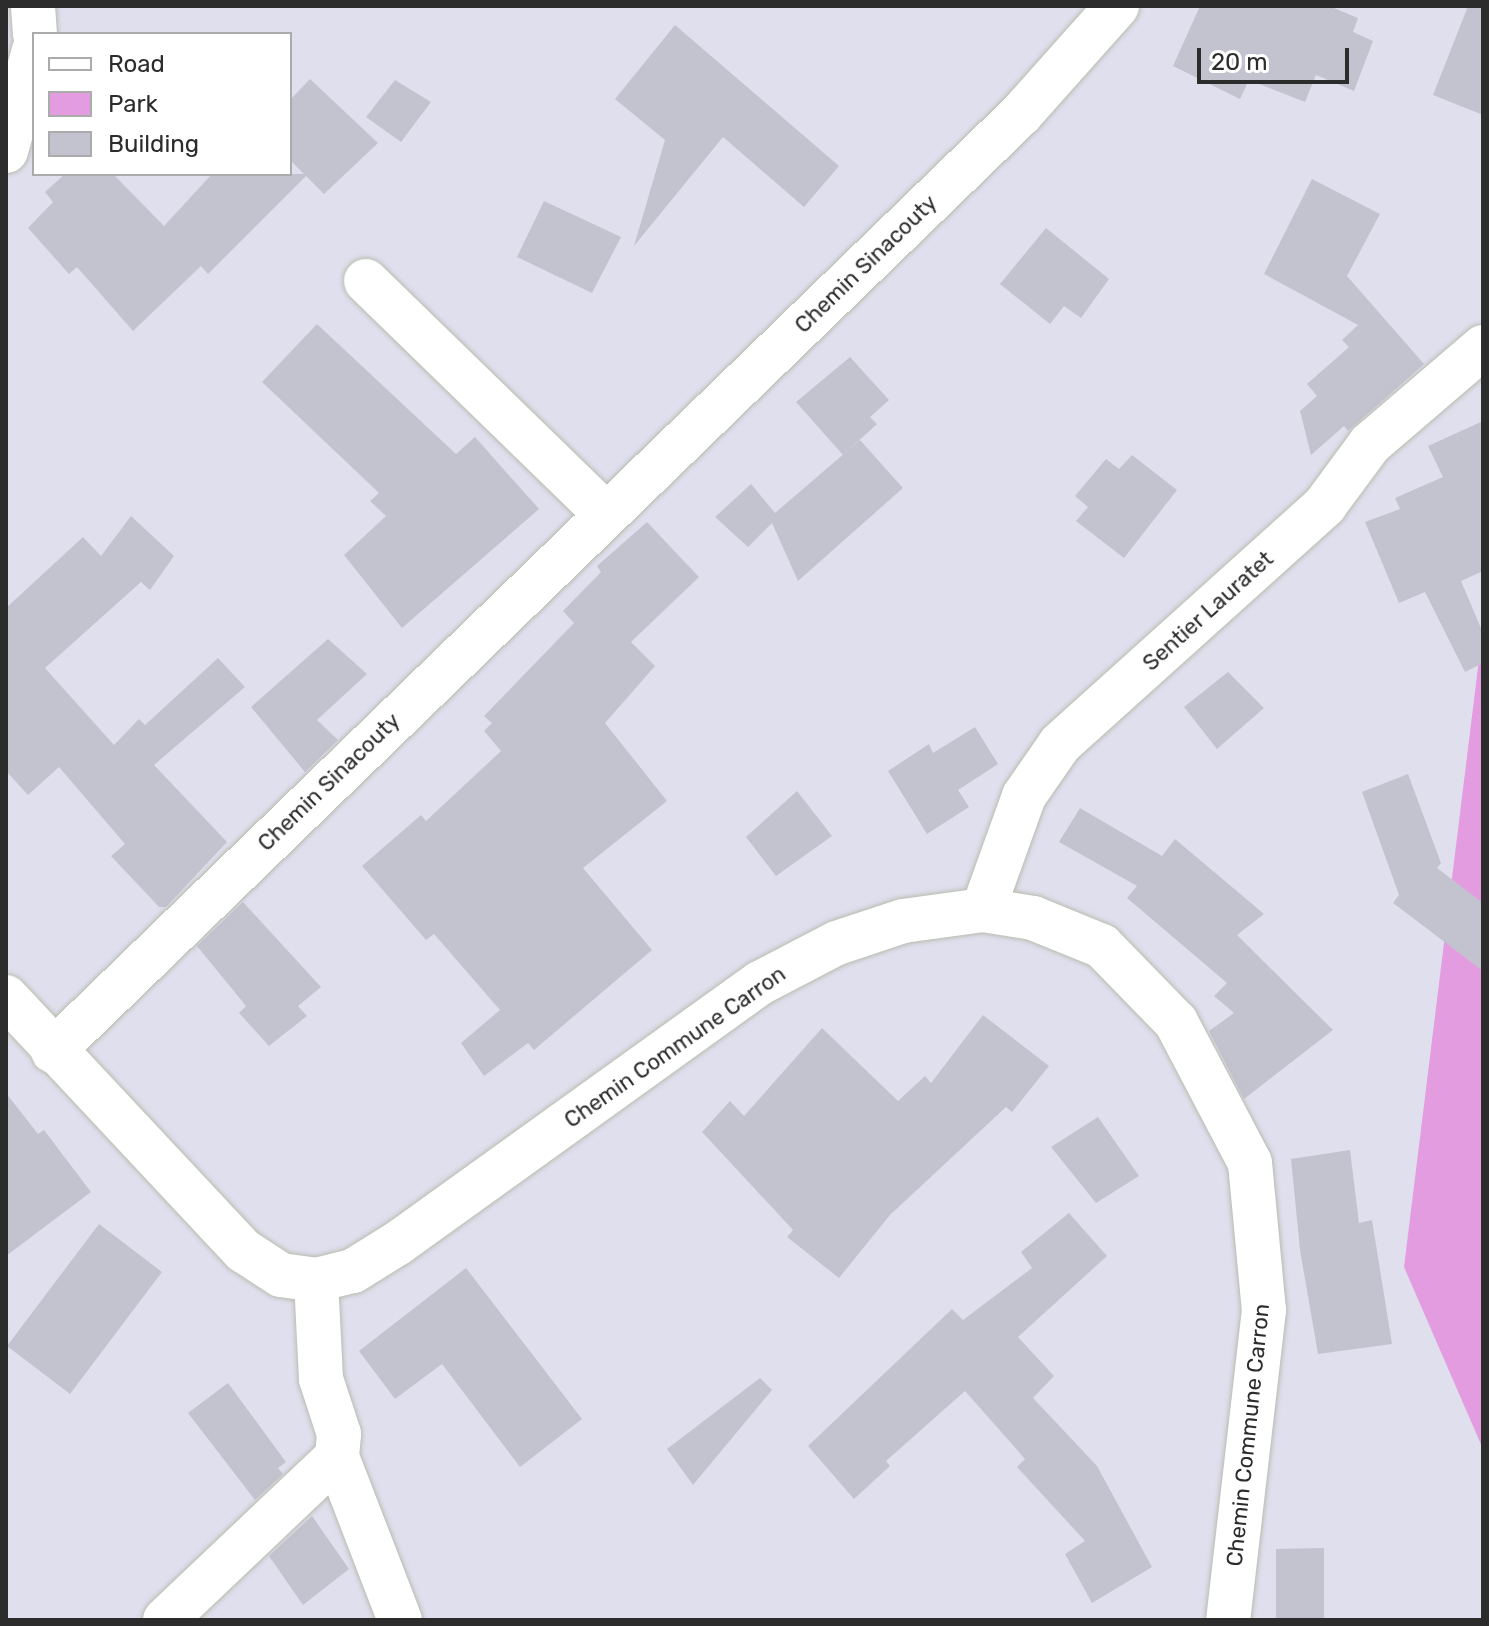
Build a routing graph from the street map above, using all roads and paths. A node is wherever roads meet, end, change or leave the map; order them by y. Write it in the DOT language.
graph roads {
  1 [pos="33,6"];
  2 [pos="1117,6"];
  3 [pos="35,32"];
  4 [pos="32,57"];
  5 [pos="6,151"];
  6 [pos="366,281"];
  7 [pos="1483,347"];
  8 [pos="606,514"];
  9 [pos="983,910"];
  10 [pos="6,997"];
  11 [pos="53,1051"];
  12 [pos="316,1280"];
  13 [pos="337,1457"];
  14 [pos="165,1620"];
  15 [pos="400,1620"];
  16 [pos="1228,1620"];
  1 -- 3 [label="street"];
  2 -- 8 [label="street, Chemin Sinacouty"];
  4 -- 5 [label="street"];
  6 -- 8 [label="street"];
  7 -- 9 [label="street, Sentier Lauratet"];
  8 -- 11 [label="street, Chemin Sinacouty"];
  9 -- 12 [label="street, Chemin Commune Carron"];
  9 -- 16 [label="street, Chemin Commune Carron"];
  10 -- 11 [label="street, Chemin Commune Carron"];
  11 -- 12 [label="street, Chemin Commune Carron"];
  12 -- 13 [label="street"];
  13 -- 14 [label="street"];
  13 -- 15 [label="street"];
}
